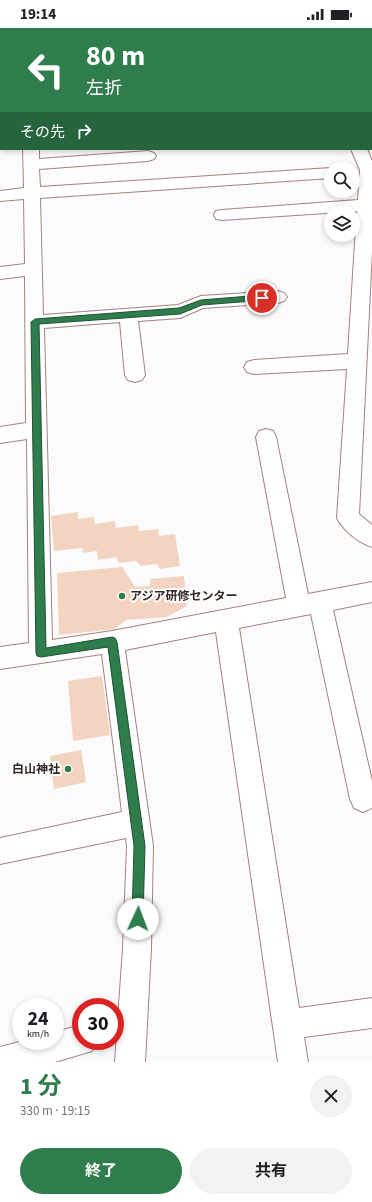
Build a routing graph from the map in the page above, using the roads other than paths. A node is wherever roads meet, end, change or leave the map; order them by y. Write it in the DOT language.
graph roads {
  1 [pos="31,150"];
  2 [pos="360,150"];
  3 [pos="148,156"];
  4 [pos="31,165"];
  5 [pos="364,170"];
  6 [pos="324,173"];
  7 [pos="31,193"];
  8 [pos="0,196"];
  9 [pos="366,204"];
  10 [pos="222,215"];
  11 [pos="34,269"];
  12 [pos="0,273"];
  13 [pos="366,296"];
  14 [pos="278,297"];
  15 [pos="128,315"];
  16 [pos="35,322"];
  17 [pos="357,361"];
  18 [pos="254,368"];
  19 [pos="135,374"];
  20 [pos="38,430"];
  21 [pos="0,435"];
  22 [pos="266,437"];
  23 [pos="372,538"];
  24 [pos="372,592"];
  25 [pos="310,604"];
  26 [pos="226,620"];
  27 [pos="112,642"];
  28 [pos="41,653"];
  29 [pos="0,658"];
  30 [pos="363,799"];
  31 [pos="137,822"];
  32 [pos="0,851"];
  33 [pos="372,1013"];
  34 [pos="287,1024"];
  35 [pos="124,1029"];
  36 [pos="72,1042"];
  37 [pos="1,1062"];
  38 [pos="130,1062"];
  39 [pos="293,1062"];
  1 -- 4 [label="street"];
  2 -- 5 [label="street"];
  3 -- 4 [label="street"];
  4 -- 7 [label="street"];
  5 -- 9 [label="street"];
  6 -- 7 [label="street"];
  7 -- 8 [label="street"];
  7 -- 11 [label="street"];
  9 -- 10 [label="street"];
  9 -- 13 [label="street"];
  11 -- 12 [label="street"];
  11 -- 16 [label="street"];
  13 -- 17 [label="street"];
  14 -- 15 [label="street"];
  15 -- 16 [label="street"];
  15 -- 19 [label="street"];
  16 -- 20 [label="street"];
  17 -- 18 [label="street"];
  17 -- 23 [label="street"];
  20 -- 21 [label="street"];
  20 -- 28 [label="street"];
  22 -- 25 [label="street"];
  24 -- 25 [label="street"];
  25 -- 26 [label="street"];
  25 -- 30 [label="street"];
  26 -- 27 [label="street"];
  26 -- 34 [label="street"];
  27 -- 28 [label="street"];
  27 -- 31 [label="street"];
  28 -- 29 [label="street"];
  31 -- 32 [label="street"];
  31 -- 35 [label="street"];
  33 -- 34 [label="street"];
  34 -- 39 [label="street"];
  35 -- 38 [label="street"];
  36 -- 37 [label="street"];
}
